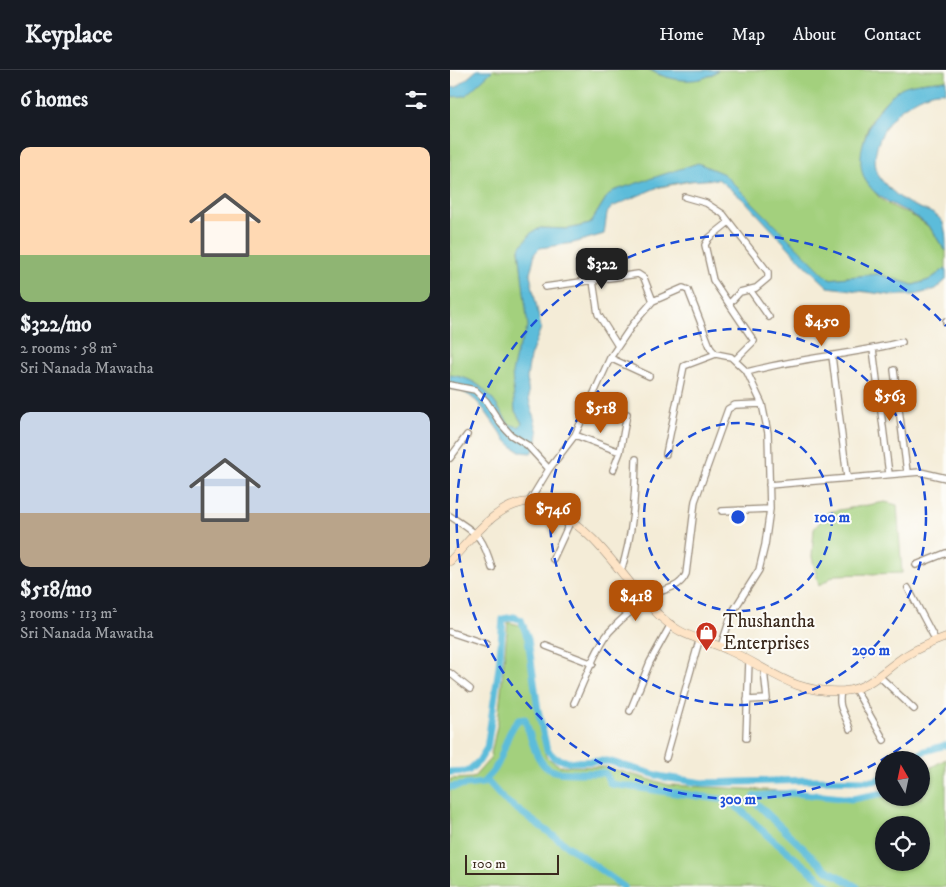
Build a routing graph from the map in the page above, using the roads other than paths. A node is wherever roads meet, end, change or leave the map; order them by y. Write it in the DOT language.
graph roads {
  1 [pos="685,197"];
  2 [pos="729,222"];
  3 [pos="593,281"];
  4 [pos="545,288"];
  5 [pos="750,290"];
  6 [pos="653,301"];
  7 [pos="729,304"];
  8 [pos="769,317"];
  9 [pos="902,342"];
  10 [pos="618,346"];
  11 [pos="873,349"];
  12 [pos="716,354"];
  13 [pos="832,356"];
  14 [pos="610,358"];
  15 [pos="735,360"];
  16 [pos="894,370"];
  17 [pos="747,372"];
  18 [pos="649,376"];
  19 [pos="450,385"];
  20 [pos="762,404"];
  21 [pos="627,414"];
  22 [pos="467,435"];
  23 [pos="575,436"];
  24 [pos="620,452"];
  25 [pos="666,454"];
  26 [pos="450,458"];
  27 [pos="636,459"];
  28 [pos="549,469"];
  29 [pos="613,470"];
  30 [pos="907,472"];
  31 [pos="889,474"];
  32 [pos="847,477"];
  33 [pos="946,478"];
  34 [pos="769,485"];
  35 [pos="529,502"];
  36 [pos="770,509"];
  37 [pos="722,511"];
  38 [pos="450,516"];
  39 [pos="572,520"];
  40 [pos="477,534"];
  41 [pos="946,553"];
  42 [pos="552,559"];
  43 [pos="450,560"];
  44 [pos="916,565"];
  45 [pos="492,568"];
  46 [pos="621,571"];
  47 [pos="908,588"];
  48 [pos="646,601"];
  49 [pos="671,624"];
  50 [pos="450,632"];
  51 [pos="946,637"];
  52 [pos="699,641"];
  53 [pos="936,641"];
  54 [pos="486,644"];
  55 [pos="546,646"];
  56 [pos="721,646"];
  57 [pos="749,661"];
  58 [pos="593,664"];
  59 [pos="764,670"];
  60 [pos="450,673"];
  61 [pos="879,676"];
  62 [pos="470,688"];
  63 [pos="855,689"];
  64 [pos="841,691"];
  65 [pos="747,700"];
  66 [pos="574,703"];
  67 [pos="914,709"];
  68 [pos="630,711"];
  69 [pos="850,729"];
  70 [pos="746,738"];
  71 [pos="884,740"];
  72 [pos="666,758"];
  1 -- 2 [label="street"];
  2 -- 5 [label="street"];
  2 -- 7 [label="street"];
  3 -- 4 [label="street"];
  3 -- 6 [label="street"];
  3 -- 10 [label="street"];
  5 -- 7 [label="street"];
  5 -- 8 [label="street"];
  6 -- 10 [label="street"];
  6 -- 12 [label="street"];
  7 -- 15 [label="street"];
  9 -- 11 [label="street"];
  10 -- 14 [label="street"];
  11 -- 13 [label="street"];
  11 -- 31 [label="street"];
  12 -- 15 [label="street"];
  12 -- 25 [label="street"];
  13 -- 17 [label="street"];
  13 -- 32 [label="street"];
  14 -- 18 [label="street"];
  14 -- 23 [label="street"];
  15 -- 17 [label="street"];
  16 -- 30 [label="street"];
  17 -- 20 [label="street"];
  19 -- 28 [label="street"];
  20 -- 34 [label="street"];
  20 -- 48 [label="street"];
  21 -- 24 [label="street"];
  22 -- 26 [label="street"];
  23 -- 24 [label="street"];
  23 -- 28 [label="street"];
  24 -- 29 [label="street"];
  27 -- 46 [label="street"];
  28 -- 35 [label="street"];
  30 -- 31 [label="street"];
  30 -- 33 [label="street"];
  31 -- 32 [label="street"];
  32 -- 34 [label="street"];
  34 -- 36 [label="street"];
  35 -- 39 [label="street"];
  35 -- 40 [label="street"];
  36 -- 37 [label="street"];
  36 -- 56 [label="street"];
  38 -- 40 [label="street"];
  39 -- 42 [label="street"];
  39 -- 46 [label="street"];
  40 -- 43 [label="street"];
  40 -- 45 [label="street"];
  41 -- 44 [label="street"];
  46 -- 48 [label="street"];
  47 -- 53 [label="street"];
  48 -- 49 [label="street"];
  48 -- 58 [label="street"];
  49 -- 52 [label="street"];
  49 -- 68 [label="street"];
  50 -- 54 [label="street"];
  51 -- 53 [label="street"];
  52 -- 56 [label="street"];
  52 -- 72 [label="street"];
  53 -- 61 [label="street"];
  55 -- 58 [label="street"];
  56 -- 57 [label="street"];
  57 -- 59 [label="street"];
  57 -- 65 [label="street"];
  58 -- 66 [label="street"];
  59 -- 64 [label="street"];
  59 -- 65 [label="street"];
  60 -- 62 [label="street"];
  61 -- 63 [label="street"];
  61 -- 67 [label="street"];
  63 -- 64 [label="street"];
  63 -- 71 [label="street"];
  64 -- 69 [label="street"];
  65 -- 70 [label="street"];
}
